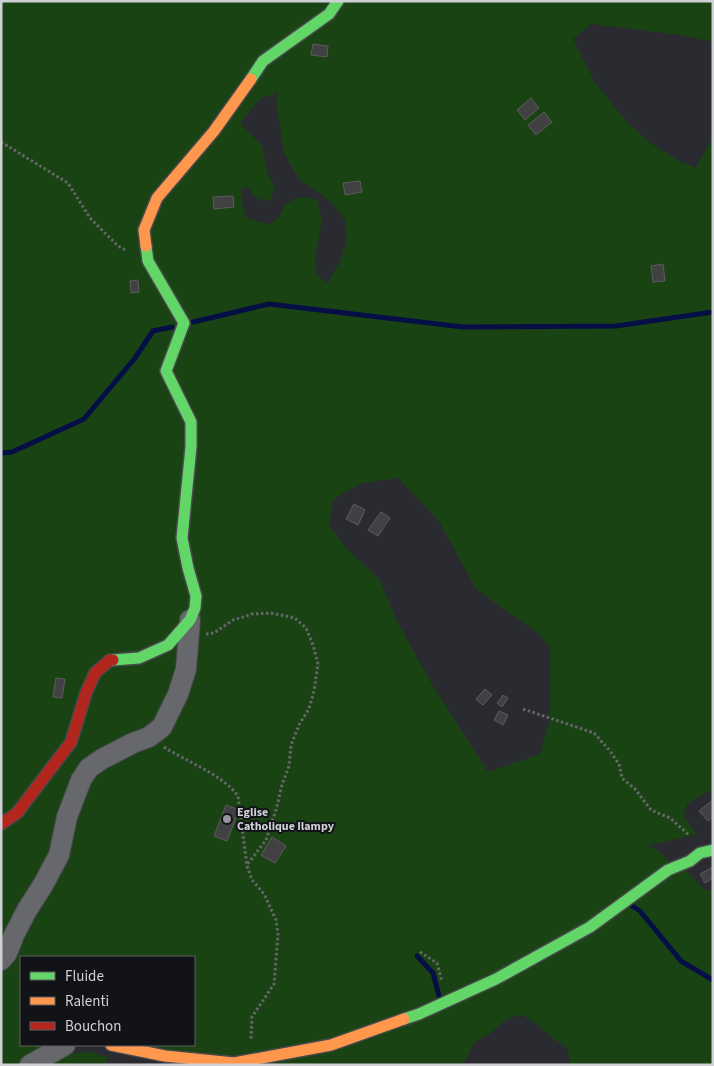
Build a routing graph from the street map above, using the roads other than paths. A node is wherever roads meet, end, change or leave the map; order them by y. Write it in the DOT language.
graph roads {
  1 [pos="338,1"];
  2 [pos="190,629"];
  3 [pos="1,824"];
  4 [pos="713,850"];
  5 [pos="1,960"];
  6 [pos="63,1046"];
  7 [pos="116,1046"];
  8 [pos="257,1062"];
  9 [pos="30,1065"];
  1 -- 2 [label="street"];
  2 -- 3 [label="street"];
  2 -- 5 [label="street"];
  4 -- 8 [label="street"];
  6 -- 9 [label="street"];
  7 -- 8 [label="street"];
}
